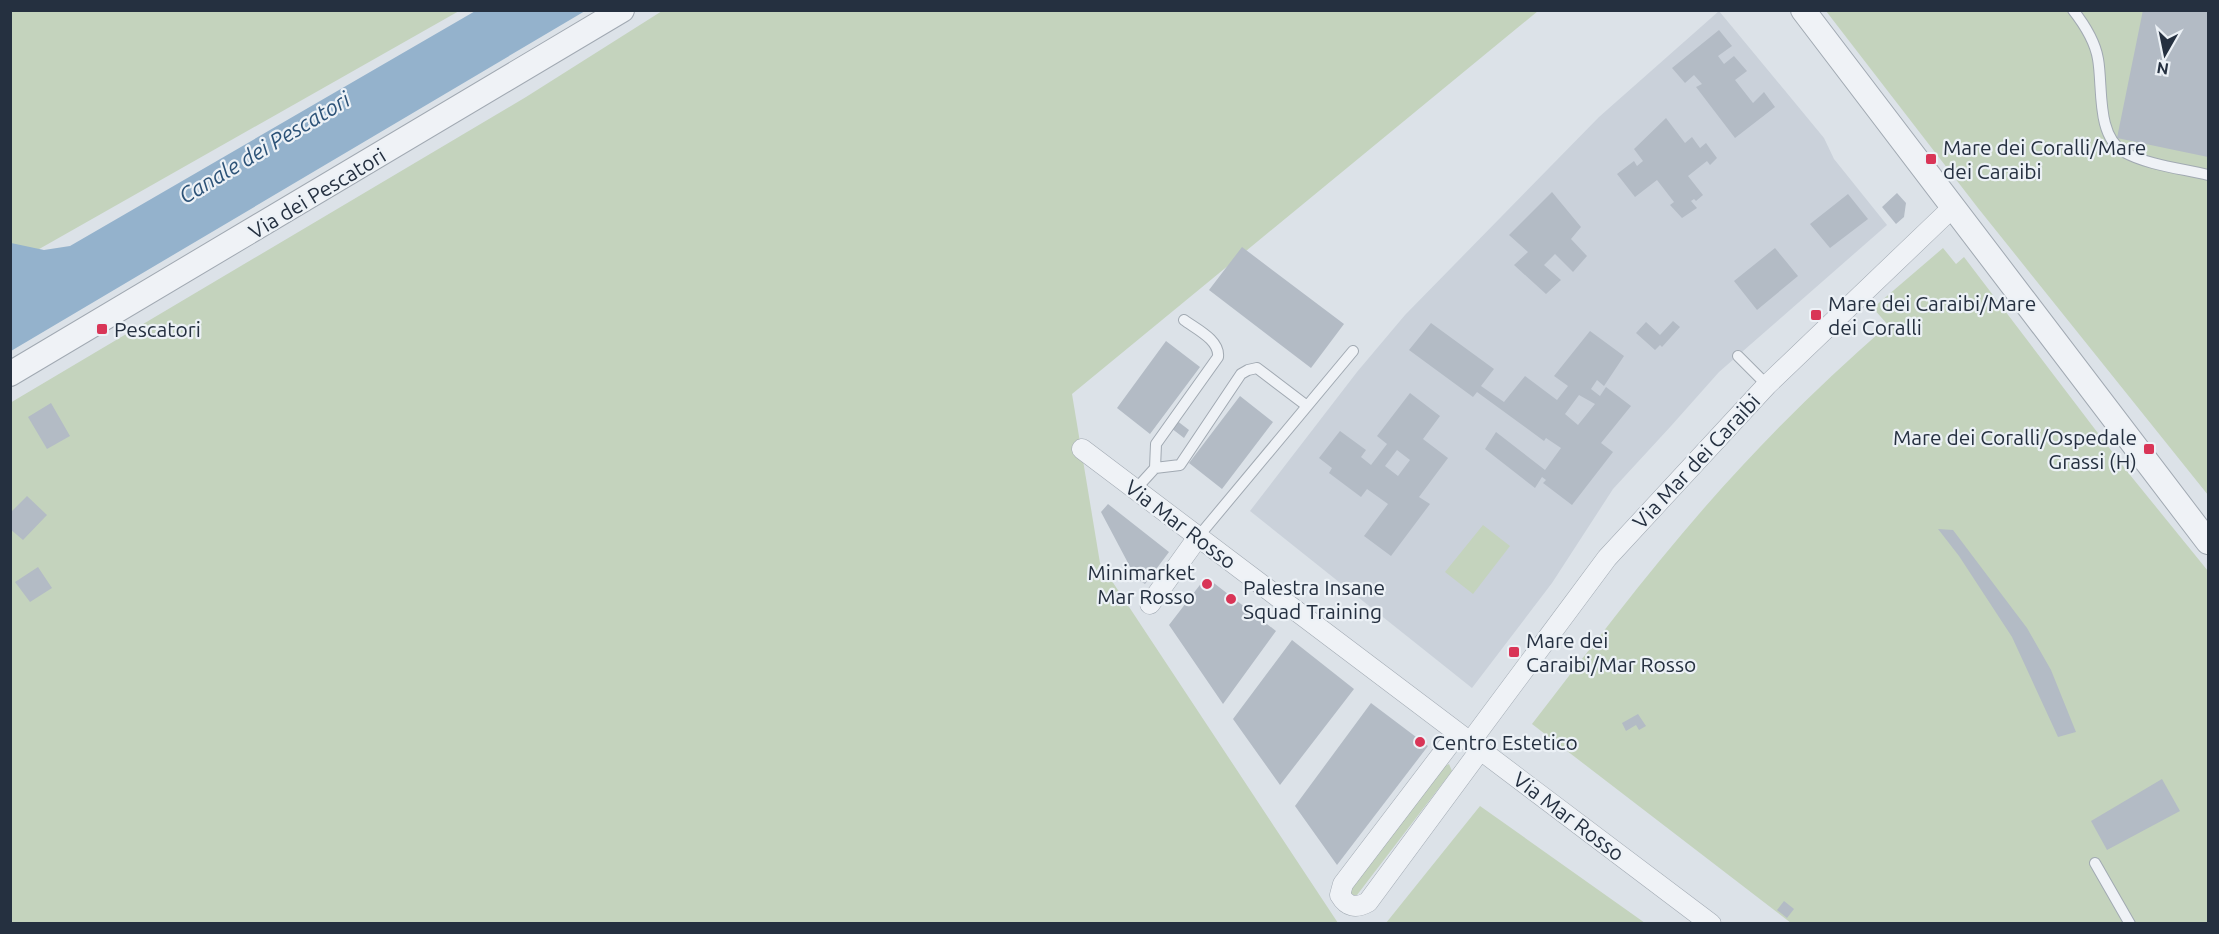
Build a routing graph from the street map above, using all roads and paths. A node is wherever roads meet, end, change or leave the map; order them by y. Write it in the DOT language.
graph roads {
  1 [pos="622,10"];
  2 [pos="1803,10"];
  3 [pos="2073,10"];
  4 [pos="2208,175"];
  5 [pos="1952,208"];
  6 [pos="1184,320"];
  7 [pos="1353,351"];
  8 [pos="1738,356"];
  9 [pos="10,374"];
  10 [pos="1767,385"];
  11 [pos="1307,406"];
  12 [pos="1082,449"];
  13 [pos="1155,468"];
  14 [pos="1135,490"];
  15 [pos="1198,537"];
  16 [pos="2208,542"];
  17 [pos="1150,604"];
  18 [pos="1470,741"];
  19 [pos="2095,863"];
  20 [pos="1711,924"];
  21 [pos="2130,924"];
  1 -- 9 [label="street, Via dei Pescatori"];
  2 -- 5 [label="street"];
  3 -- 4 [label="lane"];
  5 -- 10 [label="street, Via Mar dei Caraibi"];
  5 -- 16 [label="street"];
  6 -- 13 [label="lane"];
  7 -- 11 [label="lane"];
  8 -- 10 [label="lane"];
  10 -- 18 [label="street, Via Mar dei Caraibi"];
  11 -- 13 [label="lane"];
  11 -- 15 [label="lane"];
  12 -- 14 [label="street, Via Mar Rosso"];
  13 -- 14 [label="lane"];
  14 -- 15 [label="street, Via Mar Rosso"];
  15 -- 17 [label="street"];
  15 -- 18 [label="street, Via Mar Rosso"];
  18 -- 18 [label="street, Via Mar dei Caraibi"];
  18 -- 20 [label="street, Via Mar Rosso"];
  19 -- 21 [label="lane"];
}
